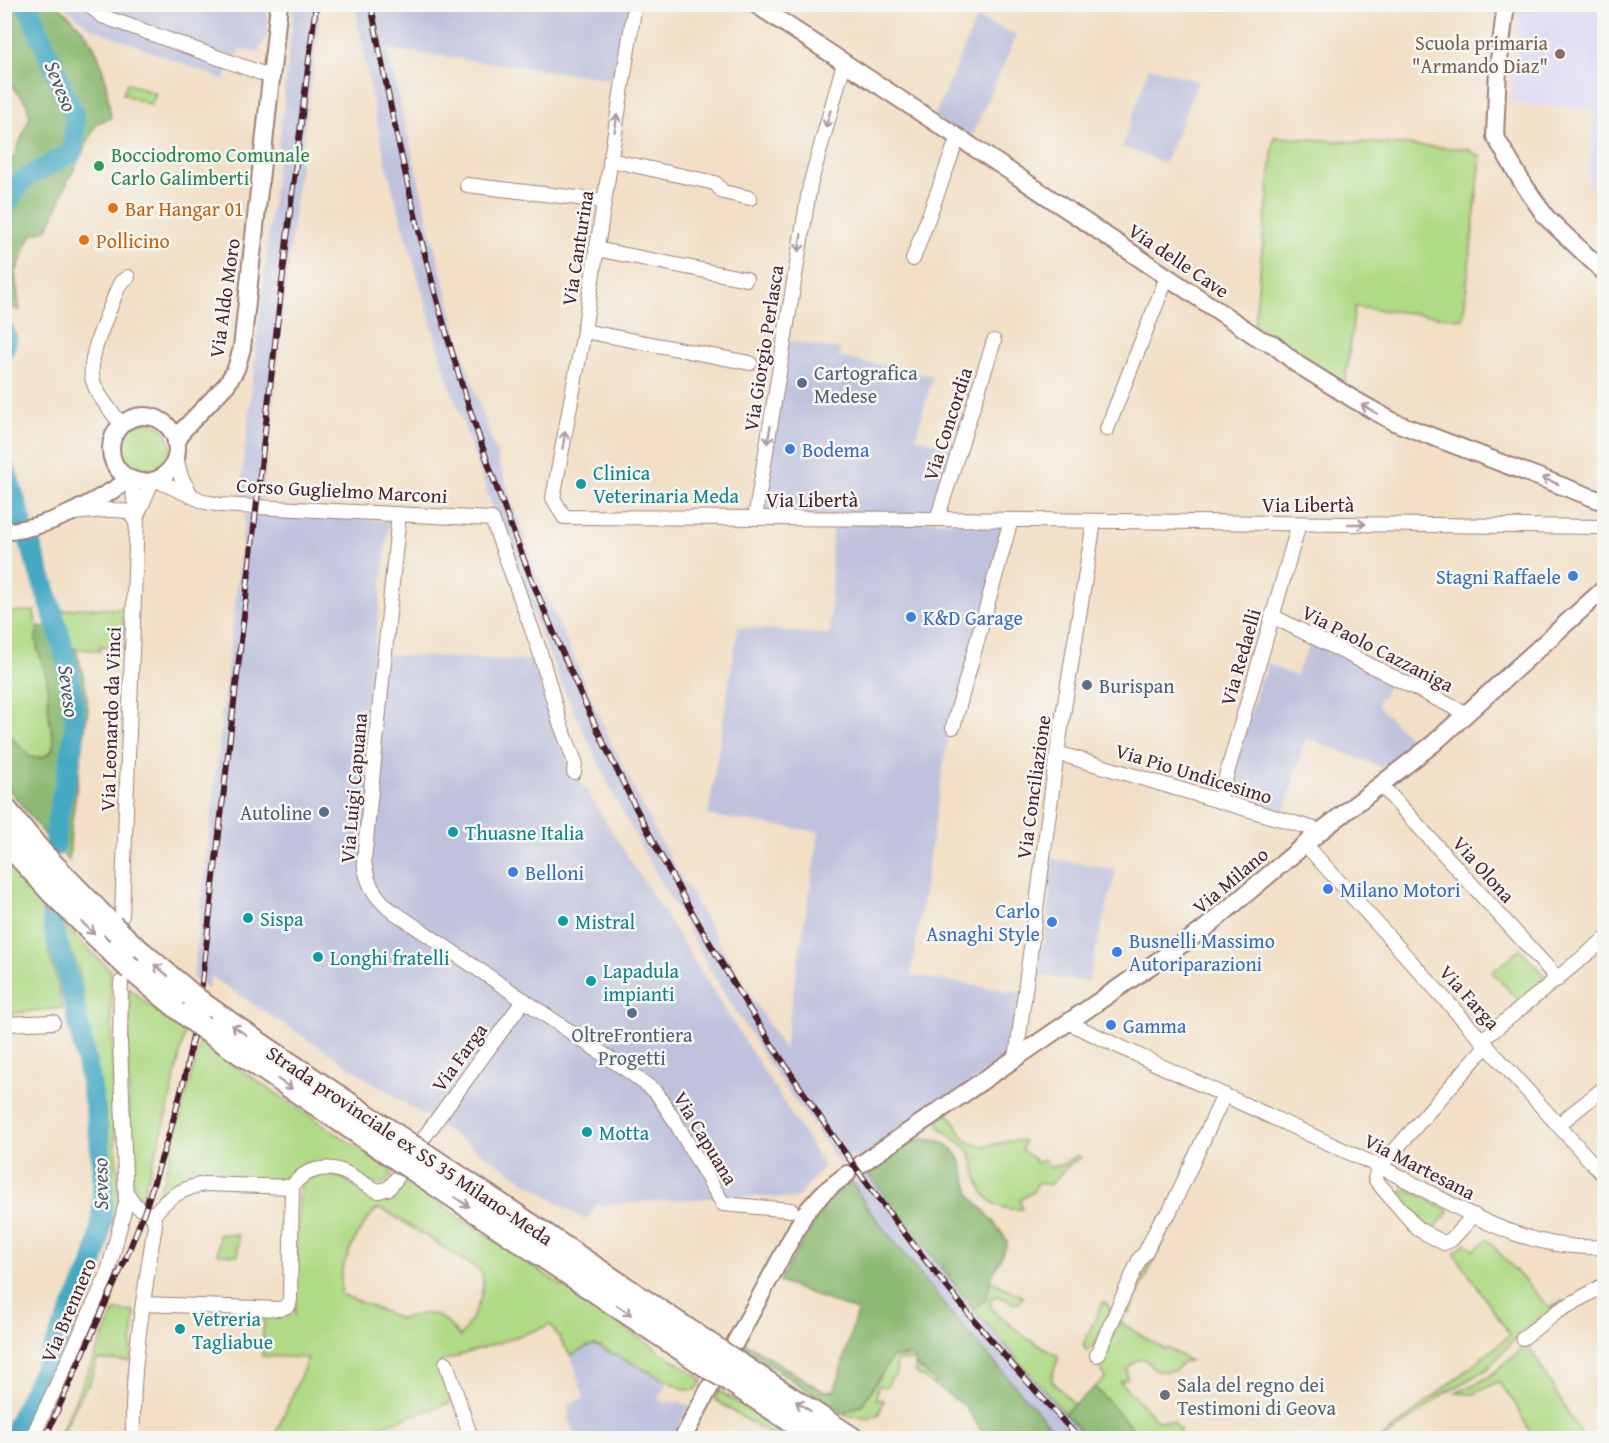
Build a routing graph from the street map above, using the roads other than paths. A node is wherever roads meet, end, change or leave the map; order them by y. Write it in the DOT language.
graph roads {
  1 [pos="88,4"];
  2 [pos="279,4"];
  3 [pos="636,4"];
  4 [pos="755,4"];
  5 [pos="1506,4"];
  6 [pos="844,63"];
  7 [pos="272,77"];
  8 [pos="958,137"];
  9 [pos="610,160"];
  10 [pos="467,185"];
  11 [pos="750,198"];
  12 [pos="604,201"];
  13 [pos="596,249"];
  14 [pos="913,259"];
  15 [pos="1603,269"];
  16 [pos="128,277"];
  17 [pos="1167,277"];
  18 [pos="746,279"];
  19 [pos="584,331"];
  20 [pos="994,341"];
  21 [pos="750,363"];
  22 [pos="204,406"];
  23 [pos="158,420"];
  24 [pos="122,425"];
  25 [pos="1107,429"];
  26 [pos="176,451"];
  27 [pos="114,461"];
  28 [pos="131,479"];
  29 [pos="154,480"];
  30 [pos="191,495"];
  31 [pos="554,498"];
  32 [pos="95,502"];
  33 [pos="1605,502"];
  34 [pos="73,513"];
  35 [pos="399,514"];
  36 [pos="755,518"];
  37 [pos="937,519"];
  38 [pos="1011,520"];
  39 [pos="136,521"];
  40 [pos="1094,522"];
  41 [pos="1299,524"];
  42 [pos="1605,527"];
  43 [pos="18,530"];
  44 [pos="1603,590"];
  45 [pos="1272,616"];
  46 [pos="1467,714"];
  47 [pos="953,728"];
  48 [pos="1056,753"];
  49 [pos="574,772"];
  50 [pos="1382,785"];
  51 [pos="1219,801"];
  52 [pos="4,808"];
  53 [pos="1321,831"];
  54 [pos="4,839"];
  55 [pos="1306,844"];
  56 [pos="117,921"];
  57 [pos="1605,940"];
  58 [pos="122,948"];
  59 [pos="126,975"];
  60 [pos="1558,979"];
  61 [pos="524,1000"];
  62 [pos="196,1011"];
  63 [pos="53,1022"];
  64 [pos="1069,1023"];
  65 [pos="4,1024"];
  66 [pos="1485,1042"];
  67 [pos="1016,1058"];
  68 [pos="631,1073"];
  69 [pos="1605,1088"];
  70 [pos="1224,1095"];
  71 [pos="1558,1125"];
  72 [pos="411,1157"];
  73 [pos="1380,1167"];
  74 [pos="1605,1176"];
  75 [pos="292,1187"];
  76 [pos="126,1192"];
  77 [pos="798,1211"];
  78 [pos="1473,1215"];
  79 [pos="153,1216"];
  80 [pos="1605,1247"];
  81 [pos="1605,1285"];
  82 [pos="143,1304"];
  83 [pos="1523,1338"];
  84 [pos="1097,1355"];
  85 [pos="446,1363"];
  86 [pos="722,1364"];
  87 [pos="32,1438"];
  88 [pos="133,1438"];
  89 [pos="471,1438"];
  90 [pos="683,1438"];
  91 [pos="817,1438"];
  92 [pos="851,1438"];
  1 -- 7 [label="street"];
  2 -- 7 [label="street, Via Aldo Moro"];
  9 -- 3 [label="street, Via Canturina, one-way"];
  4 -- 6 [label="street, Via delle Cave"];
  5 -- 15 [label="street"];
  6 -- 8 [label="street, Via delle Cave"];
  6 -- 36 [label="street, Via Giorgio Perlasca, one-way"];
  7 -- 22 [label="street, Via Aldo Moro"];
  8 -- 14 [label="street"];
  8 -- 17 [label="street, Via delle Cave"];
  9 -- 11 [label="street"];
  9 -- 12 [label="street, Via Canturina"];
  10 -- 12 [label="street"];
  12 -- 13 [label="street, Via Canturina"];
  13 -- 18 [label="street"];
  13 -- 19 [label="street, Via Canturina"];
  16 -- 24 [label="street"];
  17 -- 25 [label="street"];
  33 -- 17 [label="street, Via delle Cave, one-way"];
  19 -- 21 [label="street"];
  31 -- 19 [label="street, Via Canturina, one-way"];
  20 -- 37 [label="street, Via Concordia"];
  22 -- 23 [label="street, Via Aldo Moro"];
  22 -- 26 [label="street, Via Aldo Moro"];
  23 -- 24 [label="street"];
  23 -- 26 [label="street"];
  24 -- 27 [label="street"];
  26 -- 29 [label="street"];
  26 -- 30 [label="street"];
  27 -- 28 [label="street"];
  27 -- 32 [label="street"];
  28 -- 29 [label="street"];
  28 -- 32 [label="street"];
  28 -- 39 [label="street"];
  29 -- 30 [label="street, Corso Guglielmo Marconi"];
  29 -- 39 [label="street"];
  30 -- 35 [label="street, Corso Guglielmo Marconi"];
  31 -- 36 [label="street, Via Libertà"];
  32 -- 34 [label="street"];
  34 -- 39 [label="street"];
  34 -- 43 [label="street"];
  35 -- 49 [label="street, Corso Guglielmo Marconi"];
  35 -- 61 [label="street, Via Luigi Capuana"];
  36 -- 37 [label="street, Via Libertà"];
  37 -- 38 [label="street, Via Libertà"];
  38 -- 40 [label="street, Via Libertà"];
  38 -- 47 [label="street"];
  39 -- 56 [label="street, Via Leonardo da Vinci"];
  40 -- 41 [label="street, Via Libertà"];
  40 -- 48 [label="street, Via Conciliazione"];
  41 -- 42 [label="street, Via Libertà, one-way"];
  41 -- 45 [label="street, Via Redaelli"];
  44 -- 46 [label="street, Via Milano"];
  45 -- 46 [label="street, Via Paolo Cazzaniga"];
  45 -- 51 [label="street, Via Redaelli"];
  46 -- 50 [label="street, Via Milano"];
  48 -- 51 [label="street, Via Pio Undicesimo"];
  48 -- 67 [label="street, Via Conciliazione"];
  50 -- 53 [label="street, Via Milano"];
  50 -- 60 [label="street, Via Olona"];
  51 -- 53 [label="street, Via Pio Undicesimo"];
  52 -- 56 [label="highway, Strada provinciale ex SS 35 Milano-Meda"];
  53 -- 55 [label="street, Via Milano"];
  54 -- 58 [label="highway, Strada provinciale ex SS 35 Milano-Meda, one-way"];
  55 -- 64 [label="street, Via Milano"];
  55 -- 66 [label="street, Via Farga"];
  56 -- 58 [label="highway, Strada provinciale ex SS 35 Milano-Meda, bridge"];
  57 -- 60 [label="street"];
  58 -- 59 [label="highway, Strada provinciale ex SS 35 Milano-Meda, bridge"];
  62 -- 58 [label="highway, Strada provinciale ex SS 35 Milano-Meda, one-way"];
  59 -- 62 [label="highway, Strada provinciale ex SS 35 Milano-Meda"];
  59 -- 76 [label="street"];
  60 -- 66 [label="street"];
  61 -- 68 [label="street, Via Luigi Capuana"];
  61 -- 72 [label="street, Via Farga"];
  62 -- 72 [label="highway, Strada provinciale ex SS 35 Milano-Meda"];
  63 -- 65 [label="street"];
  64 -- 67 [label="street, Via Milano"];
  64 -- 70 [label="street, Via Martesana"];
  66 -- 71 [label="street, Via Farga"];
  66 -- 73 [label="street"];
  67 -- 77 [label="street, Via Milano"];
  68 -- 77 [label="street, Via Capuana"];
  69 -- 71 [label="street"];
  70 -- 73 [label="street, Via Martesana"];
  70 -- 84 [label="street"];
  71 -- 74 [label="street, Via Farga"];
  72 -- 75 [label="street"];
  72 -- 86 [label="highway, Strada provinciale ex SS 35 Milano-Meda"];
  73 -- 78 [label="street, Via Martesana"];
  73 -- 78 [label="street"];
  75 -- 79 [label="street"];
  75 -- 82 [label="street"];
  76 -- 79 [label="street"];
  76 -- 87 [label="street, Via Brennero"];
  77 -- 86 [label="street, Via Milano"];
  78 -- 80 [label="street, Via Martesana"];
  79 -- 82 [label="street"];
  81 -- 83 [label="street"];
  82 -- 88 [label="street"];
  85 -- 89 [label="street"];
  86 -- 90 [label="street, Via Milano"];
  86 -- 91 [label="highway, Strada provinciale ex SS 35 Milano-Meda"];
  92 -- 86 [label="highway, Strada provinciale ex SS 35 Milano-Meda, one-way"];
}
